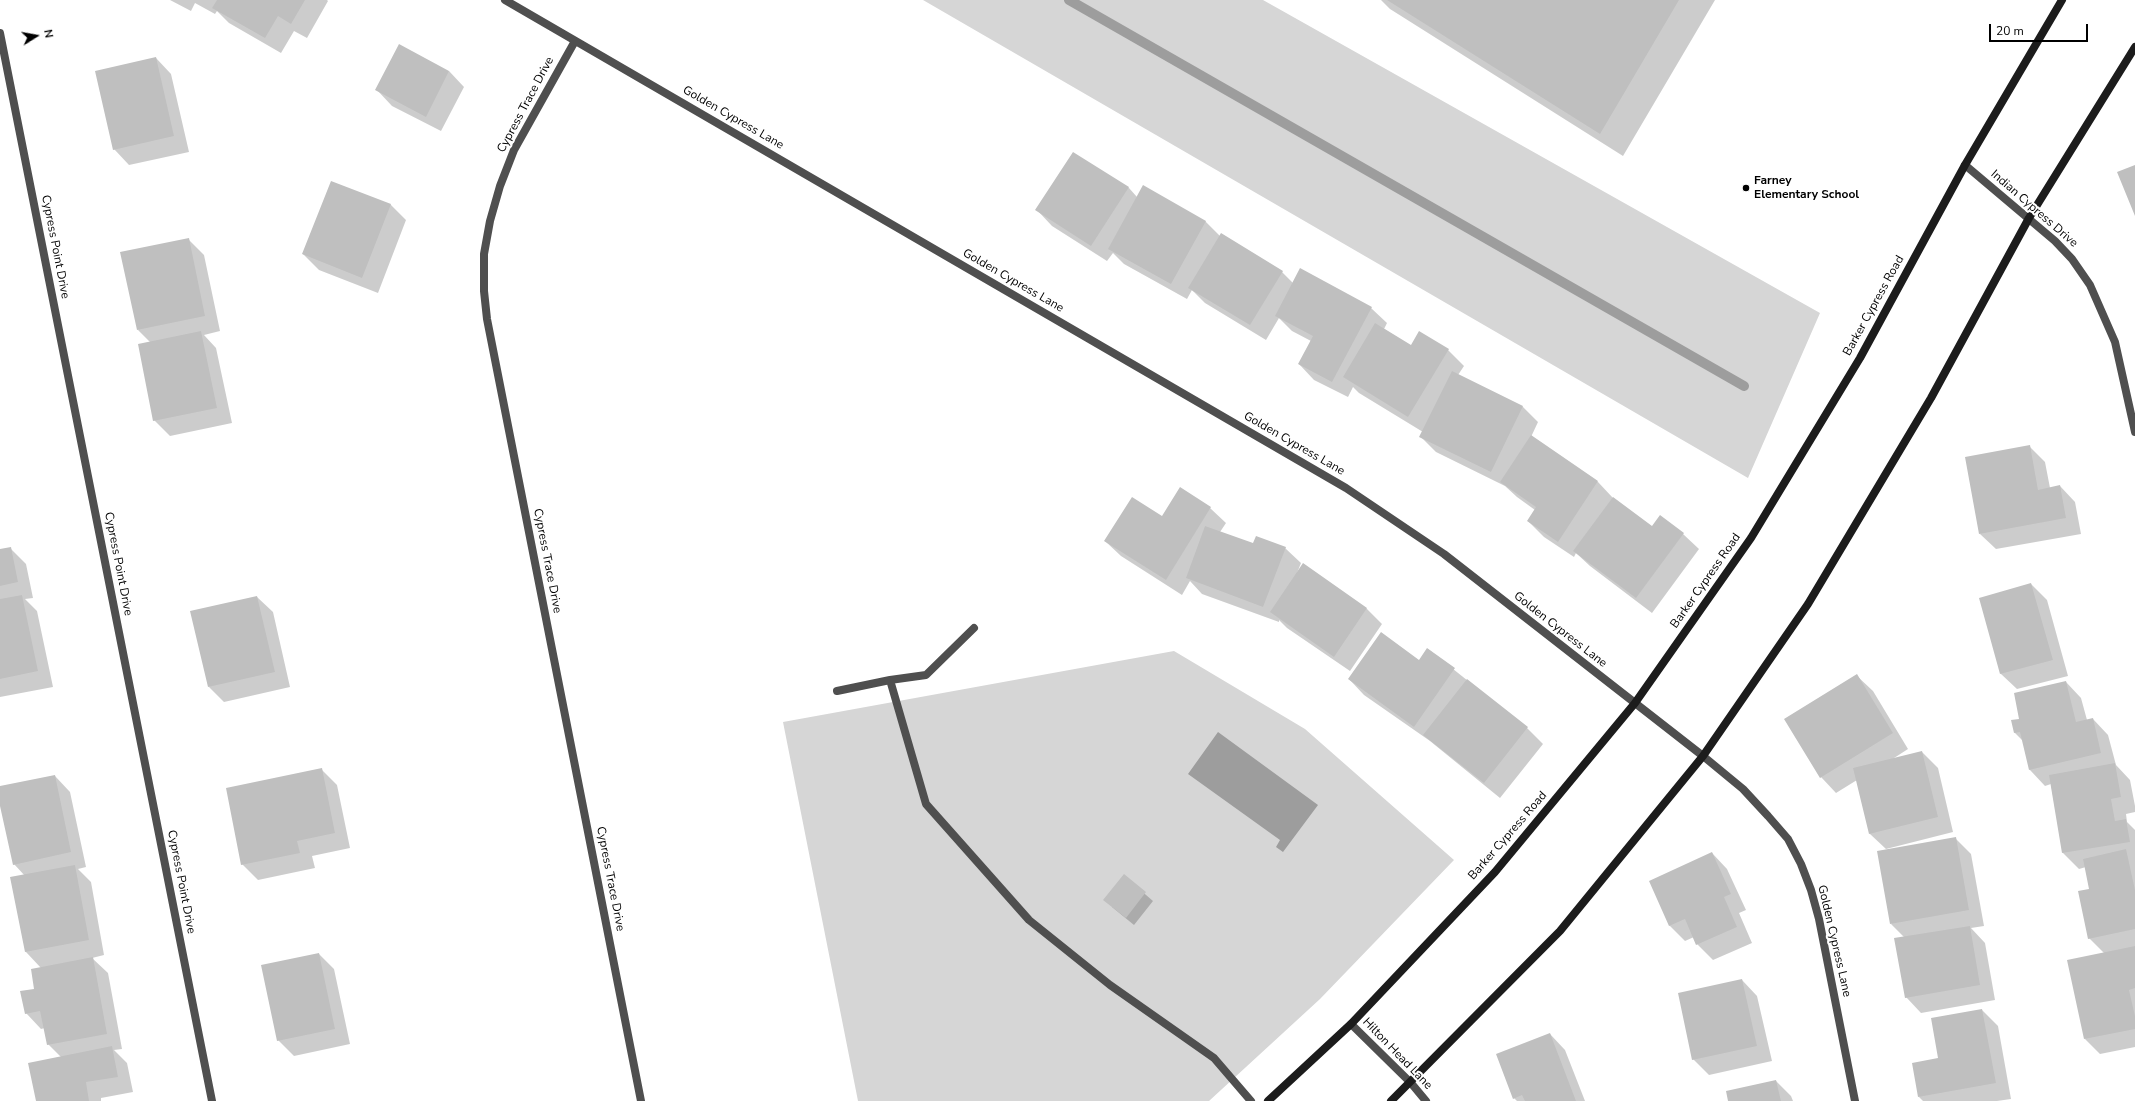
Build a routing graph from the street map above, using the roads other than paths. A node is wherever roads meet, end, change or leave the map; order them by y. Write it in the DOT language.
graph roads {
  1 [pos="505,0"];
  2 [pos="2062,0"];
  3 [pos="0,33"];
  4 [pos="575,41"];
  5 [pos="2135,47"];
  6 [pos="1965,165"];
  7 [pos="2029,218"];
  8 [pos="2135,432"];
  9 [pos="974,628"];
  10 [pos="890,680"];
  11 [pos="837,691"];
  12 [pos="1636,704"];
  13 [pos="1703,756"];
  14 [pos="1352,1024"];
  15 [pos="1411,1083"];
  16 [pos="212,1101"];
  17 [pos="641,1101"];
  18 [pos="1251,1101"];
  19 [pos="1268,1101"];
  20 [pos="1391,1101"];
  21 [pos="1426,1101"];
  22 [pos="1855,1101"];
  1 -- 4 [label="street, Golden Cypress Lane"];
  2 -- 6 [label="main road, Barker Cypress Road"];
  3 -- 16 [label="street, Cypress Point Drive"];
  4 -- 12 [label="street, Golden Cypress Lane"];
  4 -- 17 [label="street, Cypress Trace Drive"];
  5 -- 7 [label="main road"];
  6 -- 7 [label="street, Indian Cypress Drive"];
  6 -- 12 [label="main road, Barker Cypress Road"];
  7 -- 8 [label="street, Indian Cypress Drive"];
  7 -- 13 [label="main road"];
  9 -- 10 [label="street"];
  10 -- 11 [label="street"];
  10 -- 18 [label="street"];
  12 -- 13 [label="street, Golden Cypress Lane"];
  12 -- 14 [label="main road, Barker Cypress Road"];
  13 -- 15 [label="main road"];
  13 -- 22 [label="street, Golden Cypress Lane"];
  14 -- 15 [label="street, Hilton Head Lane"];
  14 -- 19 [label="main road, Barker Cypress Road"];
  15 -- 20 [label="main road"];
  15 -- 21 [label="street, Hilton Head Lane"];
}
